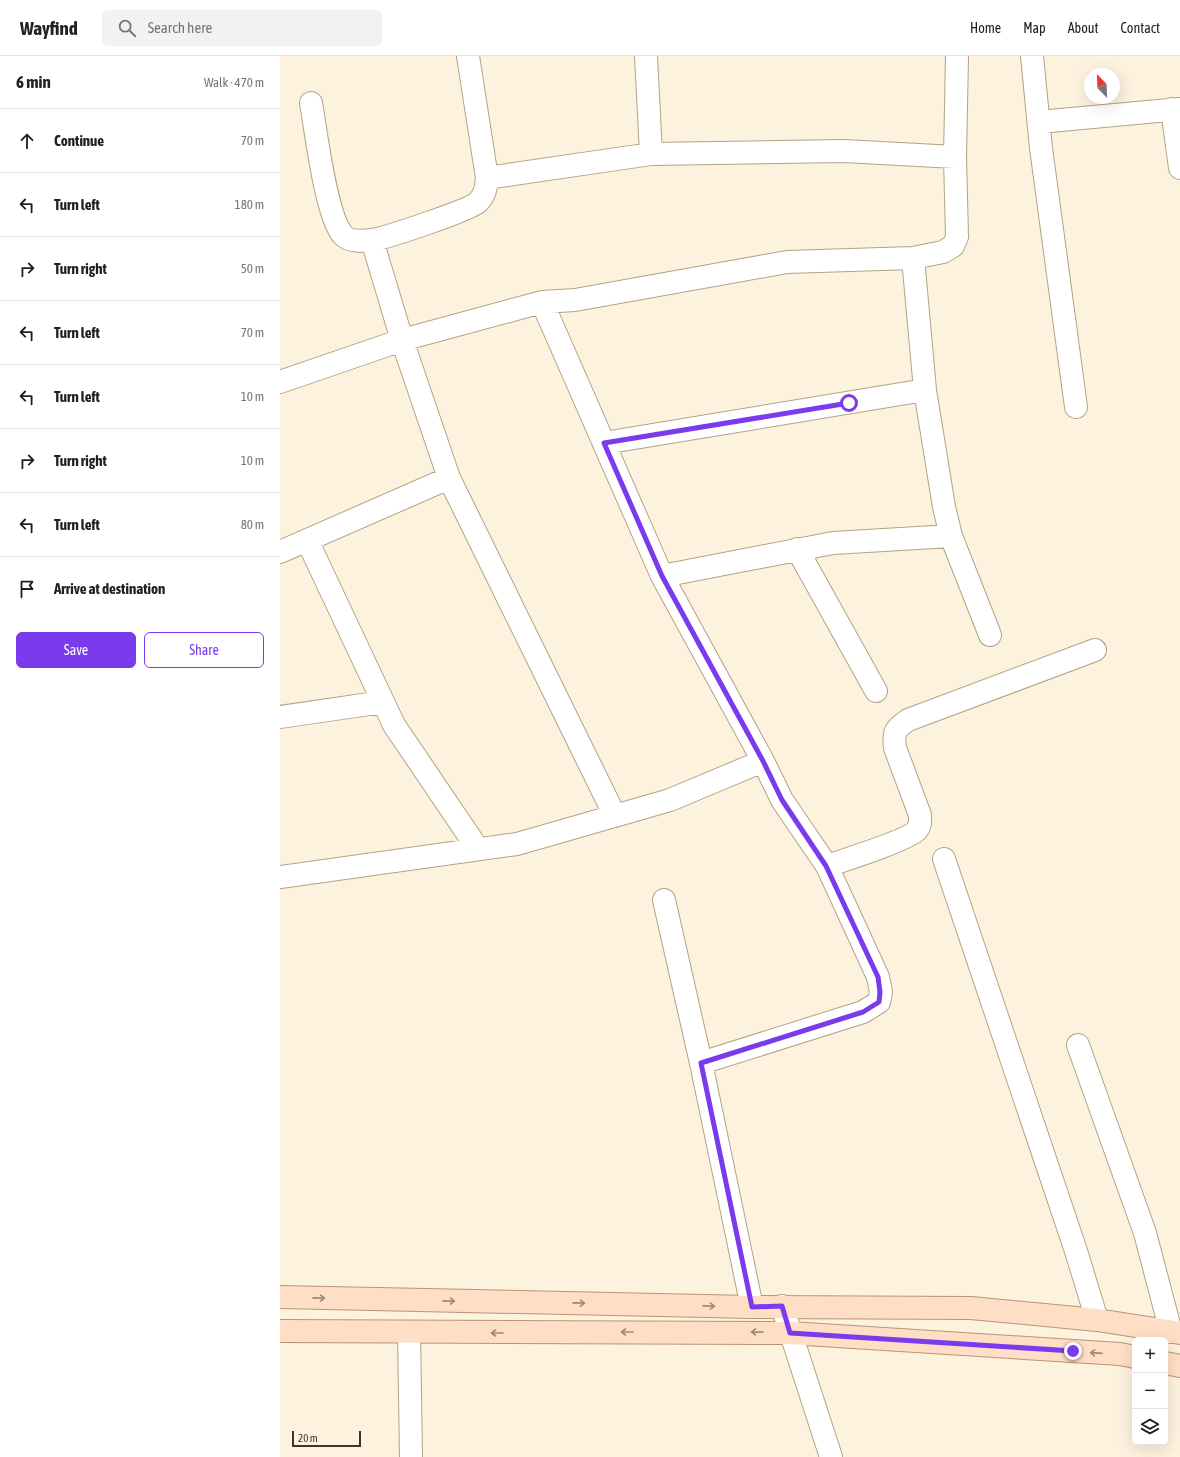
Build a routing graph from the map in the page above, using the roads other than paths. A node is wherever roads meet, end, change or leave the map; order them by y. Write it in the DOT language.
graph roads {
  1 [pos="468,56"];
  2 [pos="646,56"];
  3 [pos="957,56"];
  4 [pos="1032,56"];
  5 [pos="311,103"];
  6 [pos="1176,109"];
  7 [pos="1040,122"];
  8 [pos="650,154"];
  9 [pos="955,157"];
  10 [pos="1180,168"];
  11 [pos="487,178"];
  12 [pos="372,240"];
  13 [pos="913,258"];
  14 [pos="542,302"];
  15 [pos="402,340"];
  16 [pos="280,382"];
  17 [pos="926,390"];
  18 [pos="1076,407"];
  19 [pos="604,443"];
  20 [pos="449,478"];
  21 [pos="952,536"];
  22 [pos="307,540"];
  23 [pos="797,549"];
  24 [pos="280,552"];
  25 [pos="662,576"];
  26 [pos="990,635"];
  27 [pos="1095,650"];
  28 [pos="876,691"];
  29 [pos="383,702"];
  30 [pos="280,717"];
  31 [pos="763,761"];
  32 [pos="614,816"];
  33 [pos="478,849"];
  34 [pos="944,859"];
  35 [pos="826,866"];
  36 [pos="280,877"];
  37 [pos="664,900"];
  38 [pos="1078,1045"];
  39 [pos="701,1063"];
  40 [pos="280,1297"];
  41 [pos="782,1306"];
  42 [pos="752,1307"];
  43 [pos="1097,1320"];
  44 [pos="280,1331"];
  45 [pos="409,1332"];
  46 [pos="790,1333"];
  47 [pos="1175,1333"];
  48 [pos="1132,1356"];
  49 [pos="1168,1364"];
  50 [pos="1180,1366"];
  51 [pos="411,1457"];
  52 [pos="831,1457"];
  1 -- 11 [label="street"];
  2 -- 8 [label="street"];
  3 -- 9 [label="street"];
  4 -- 7 [label="street"];
  5 -- 12 [label="street"];
  6 -- 7 [label="street"];
  6 -- 10 [label="street"];
  7 -- 18 [label="street"];
  8 -- 9 [label="street"];
  8 -- 11 [label="street"];
  9 -- 13 [label="street"];
  11 -- 12 [label="street"];
  12 -- 15 [label="street"];
  13 -- 14 [label="street"];
  13 -- 17 [label="street"];
  14 -- 15 [label="street"];
  14 -- 19 [label="street"];
  15 -- 16 [label="street"];
  15 -- 20 [label="street"];
  17 -- 19 [label="street"];
  17 -- 21 [label="street"];
  19 -- 25 [label="street"];
  20 -- 22 [label="street"];
  20 -- 32 [label="street"];
  21 -- 23 [label="street"];
  21 -- 26 [label="street"];
  22 -- 24 [label="street"];
  22 -- 29 [label="street"];
  23 -- 25 [label="street"];
  23 -- 28 [label="street"];
  25 -- 31 [label="street"];
  27 -- 35 [label="street"];
  29 -- 30 [label="street"];
  29 -- 33 [label="street"];
  31 -- 32 [label="street"];
  31 -- 35 [label="street"];
  32 -- 33 [label="street"];
  33 -- 36 [label="street"];
  34 -- 43 [label="street"];
  35 -- 39 [label="street"];
  37 -- 39 [label="street"];
  38 -- 47 [label="street"];
  39 -- 42 [label="street"];
  40 -- 42 [label="main road, one-way"];
  41 -- 42 [label="main road"];
  41 -- 43 [label="main road"];
  41 -- 46 [label="street"];
  43 -- 47 [label="main road"];
  44 -- 45 [label="main road"];
  46 -- 45 [label="main road, one-way"];
  45 -- 51 [label="street"];
  48 -- 46 [label="main road, one-way"];
  46 -- 52 [label="street"];
  49 -- 50 [label="main road"];
}
